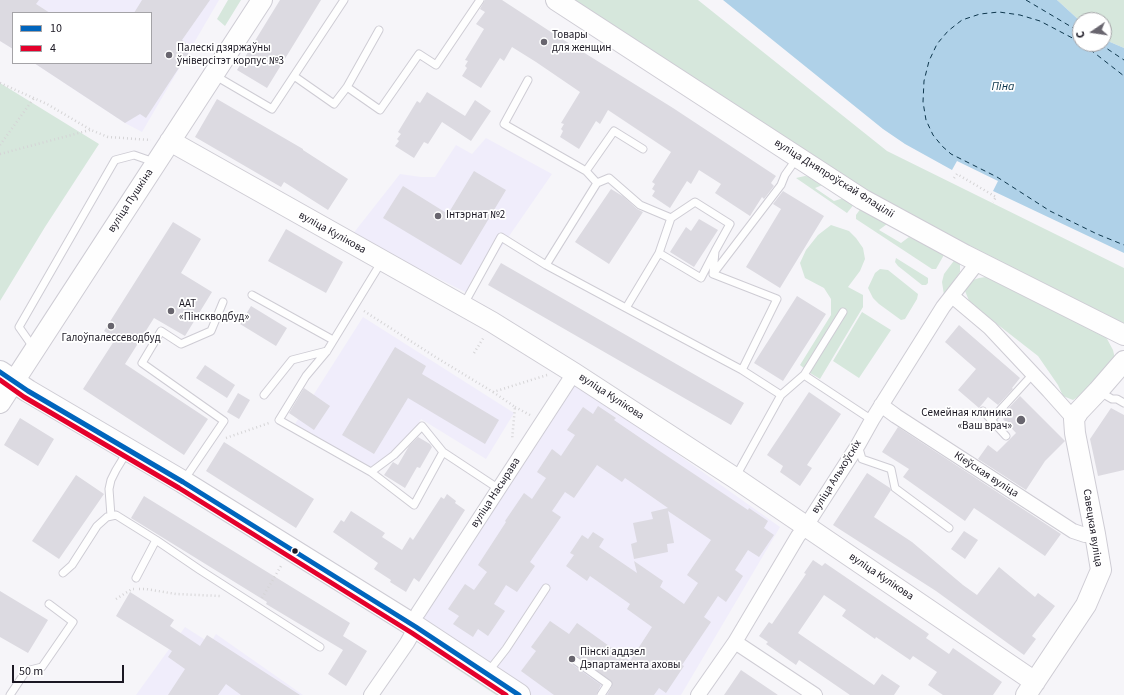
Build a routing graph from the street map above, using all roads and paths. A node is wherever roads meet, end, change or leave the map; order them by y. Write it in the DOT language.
graph roads {
  1 [pos="262,0"];
  2 [pos="344,0"];
  3 [pos="480,0"];
  4 [pos="556,0"];
  5 [pos="379,30"];
  6 [pos="214,75"];
  7 [pos="294,76"];
  8 [pos="528,80"];
  9 [pos="0,83"];
  10 [pos="347,87"];
  11 [pos="34,98"];
  12 [pos="91,130"];
  13 [pos="170,141"];
  14 [pos="0,145"];
  15 [pos="643,149"];
  16 [pos="0,154"];
  17 [pos="798,157"];
  18 [pos="156,162"];
  19 [pos="586,171"];
  20 [pos="954,178"];
  21 [pos="597,183"];
  22 [pos="993,202"];
  23 [pos="671,218"];
  24 [pos="715,251"];
  25 [pos="659,253"];
  26 [pos="382,261"];
  27 [pos="978,262"];
  28 [pos="546,265"];
  29 [pos="713,274"];
  30 [pos="252,295"];
  31 [pos="952,296"];
  32 [pos="223,302"];
  33 [pos="355,305"];
  34 [pos="463,306"];
  35 [pos="626,308"];
  36 [pos="843,312"];
  37 [pos="1124,335"];
  38 [pos="333,340"];
  39 [pos="35,349"];
  40 [pos="327,351"];
  41 [pos="1124,361"];
  42 [pos="742,370"];
  43 [pos="1033,374"];
  44 [pos="804,375"];
  45 [pos="572,376"];
  46 [pos="7,377"];
  47 [pos="1098,391"];
  48 [pos="493,392"];
  49 [pos="264,395"];
  50 [pos="781,395"];
  51 [pos="0,403"];
  52 [pos="1124,403"];
  53 [pos="881,405"];
  54 [pos="983,411"];
  55 [pos="1074,419"];
  56 [pos="279,420"];
  57 [pos="872,420"];
  58 [pos="991,420"];
  59 [pos="1006,436"];
  60 [pos="224,438"];
  61 [pos="512,443"];
  62 [pos="858,445"];
  63 [pos="128,450"];
  64 [pos="443,452"];
  65 [pos="371,472"];
  66 [pos="735,478"];
  67 [pos="183,482"];
  68 [pos="499,489"];
  69 [pos="112,516"];
  70 [pos="806,526"];
  71 [pos="949,528"];
  72 [pos="1095,534"];
  73 [pos="156,540"];
  74 [pos="281,566"];
  75 [pos="64,573"];
  76 [pos="136,578"];
  77 [pos="546,588"];
  78 [pos="242,597"];
  79 [pos="116,599"];
  80 [pos="49,604"];
  81 [pos="257,607"];
  82 [pos="417,620"];
  83 [pos="735,642"];
  84 [pos="320,647"];
  85 [pos="576,661"];
  86 [pos="486,674"];
  87 [pos="1031,688"];
  88 [pos="10,695"];
  89 [pos="371,695"];
  90 [pos="518,695"];
  91 [pos="601,695"];
  92 [pos="698,695"];
  93 [pos="815,695"];
  1 -- 6 [label="street, вуліца Пушкіна"];
  2 -- 7 [label="lane"];
  3 -- 10 [label="lane"];
  4 -- 17 [label="street, вуліца Дняпроўскай Флаціліі"];
  5 -- 10 [label="lane"];
  6 -- 7 [label="lane"];
  6 -- 13 [label="street, вуліца Пушкіна"];
  7 -- 10 [label="lane"];
  8 -- 19 [label="lane"];
  9 -- 11 [label="path"];
  11 -- 12 [label="path"];
  11 -- 14 [label="path"];
  12 -- 13 [label="path"];
  12 -- 16 [label="path"];
  13 -- 18 [label="street, вуліца Пушкіна"];
  13 -- 26 [label="street, вуліца Кулікова"];
  15 -- 19 [label="lane"];
  17 -- 27 [label="street, вуліца Дняпроўскай Флаціліі"];
  17 -- 29 [label="lane"];
  18 -- 39 [label="street, вуліца Пушкіна"];
  18 -- 39 [label="lane"];
  19 -- 21 [label="lane"];
  20 -- 22 [label="path"];
  21 -- 23 [label="lane"];
  21 -- 28 [label="lane"];
  23 -- 24 [label="lane"];
  23 -- 25 [label="lane"];
  24 -- 25 [label="lane"];
  24 -- 29 [label="lane"];
  25 -- 35 [label="lane"];
  26 -- 33 [label="lane"];
  26 -- 34 [label="street, вуліца Кулікова"];
  27 -- 31 [label="street, вуліца Альхоўскіх"];
  27 -- 37 [label="street, вуліца Дняпроўскай Флаціліі"];
  28 -- 34 [label="lane"];
  28 -- 35 [label="lane"];
  29 -- 42 [label="lane"];
  30 -- 38 [label="lane"];
  31 -- 43 [label="street"];
  31 -- 53 [label="street, вуліца Альхоўскіх"];
  32 -- 67 [label="lane"];
  33 -- 38 [label="lane"];
  33 -- 48 [label="path"];
  34 -- 45 [label="street, вуліца Кулікова"];
  35 -- 42 [label="lane"];
  36 -- 44 [label="lane"];
  38 -- 40 [label="lane"];
  39 -- 46 [label="street, вуліца Пушкіна"];
  40 -- 49 [label="lane"];
  40 -- 56 [label="lane"];
  41 -- 47 [label="street"];
  42 -- 50 [label="lane"];
  43 -- 55 [label="street"];
  43 -- 58 [label="lane"];
  44 -- 50 [label="lane"];
  44 -- 57 [label="lane"];
  45 -- 48 [label="path"];
  45 -- 66 [label="street, вуліца Кулікова"];
  45 -- 68 [label="street, вуліца Насырава"];
  46 -- 51 [label="street, вуліца Пушкіна"];
  46 -- 63 [label="main road"];
  47 -- 52 [label="lane"];
  47 -- 55 [label="street"];
  48 -- 61 [label="path"];
  50 -- 66 [label="lane"];
  53 -- 57 [label="street, вуліца Альхоўскіх"];
  53 -- 72 [label="street, Кіеўская вуліца"];
  54 -- 58 [label="lane"];
  55 -- 72 [label="street, Савецкая вуліца"];
  56 -- 60 [label="path"];
  56 -- 65 [label="lane"];
  57 -- 62 [label="street, вуліца Альхоўскіх"];
  58 -- 59 [label="lane"];
  62 -- 70 [label="street, вуліца Альхоўскіх"];
  62 -- 71 [label="lane"];
  63 -- 67 [label="main road"];
  63 -- 69 [label="lane"];
  64 -- 65 [label="lane"];
  64 -- 65 [label="lane"];
  64 -- 68 [label="lane"];
  66 -- 70 [label="street, вуліца Кулікова"];
  67 -- 82 [label="main road"];
  68 -- 82 [label="street, вуліца Насырава"];
  69 -- 73 [label="lane"];
  69 -- 75 [label="lane"];
  70 -- 83 [label="street, вуліца Альхоўскіх"];
  70 -- 87 [label="street, вуліца Кулікова"];
  72 -- 87 [label="street, Савецкая вуліца"];
  73 -- 76 [label="lane"];
  73 -- 78 [label="lane"];
  74 -- 81 [label="path"];
  77 -- 86 [label="lane"];
  78 -- 79 [label="path"];
  78 -- 81 [label="lane"];
  80 -- 88 [label="lane"];
  81 -- 84 [label="lane"];
  82 -- 86 [label="main road"];
  82 -- 89 [label="street, вуліца Насырава"];
  83 -- 92 [label="street, вуліца Альхоўскіх"];
  83 -- 93 [label="street"];
  85 -- 91 [label="lane"];
  86 -- 90 [label="main road"];
}
